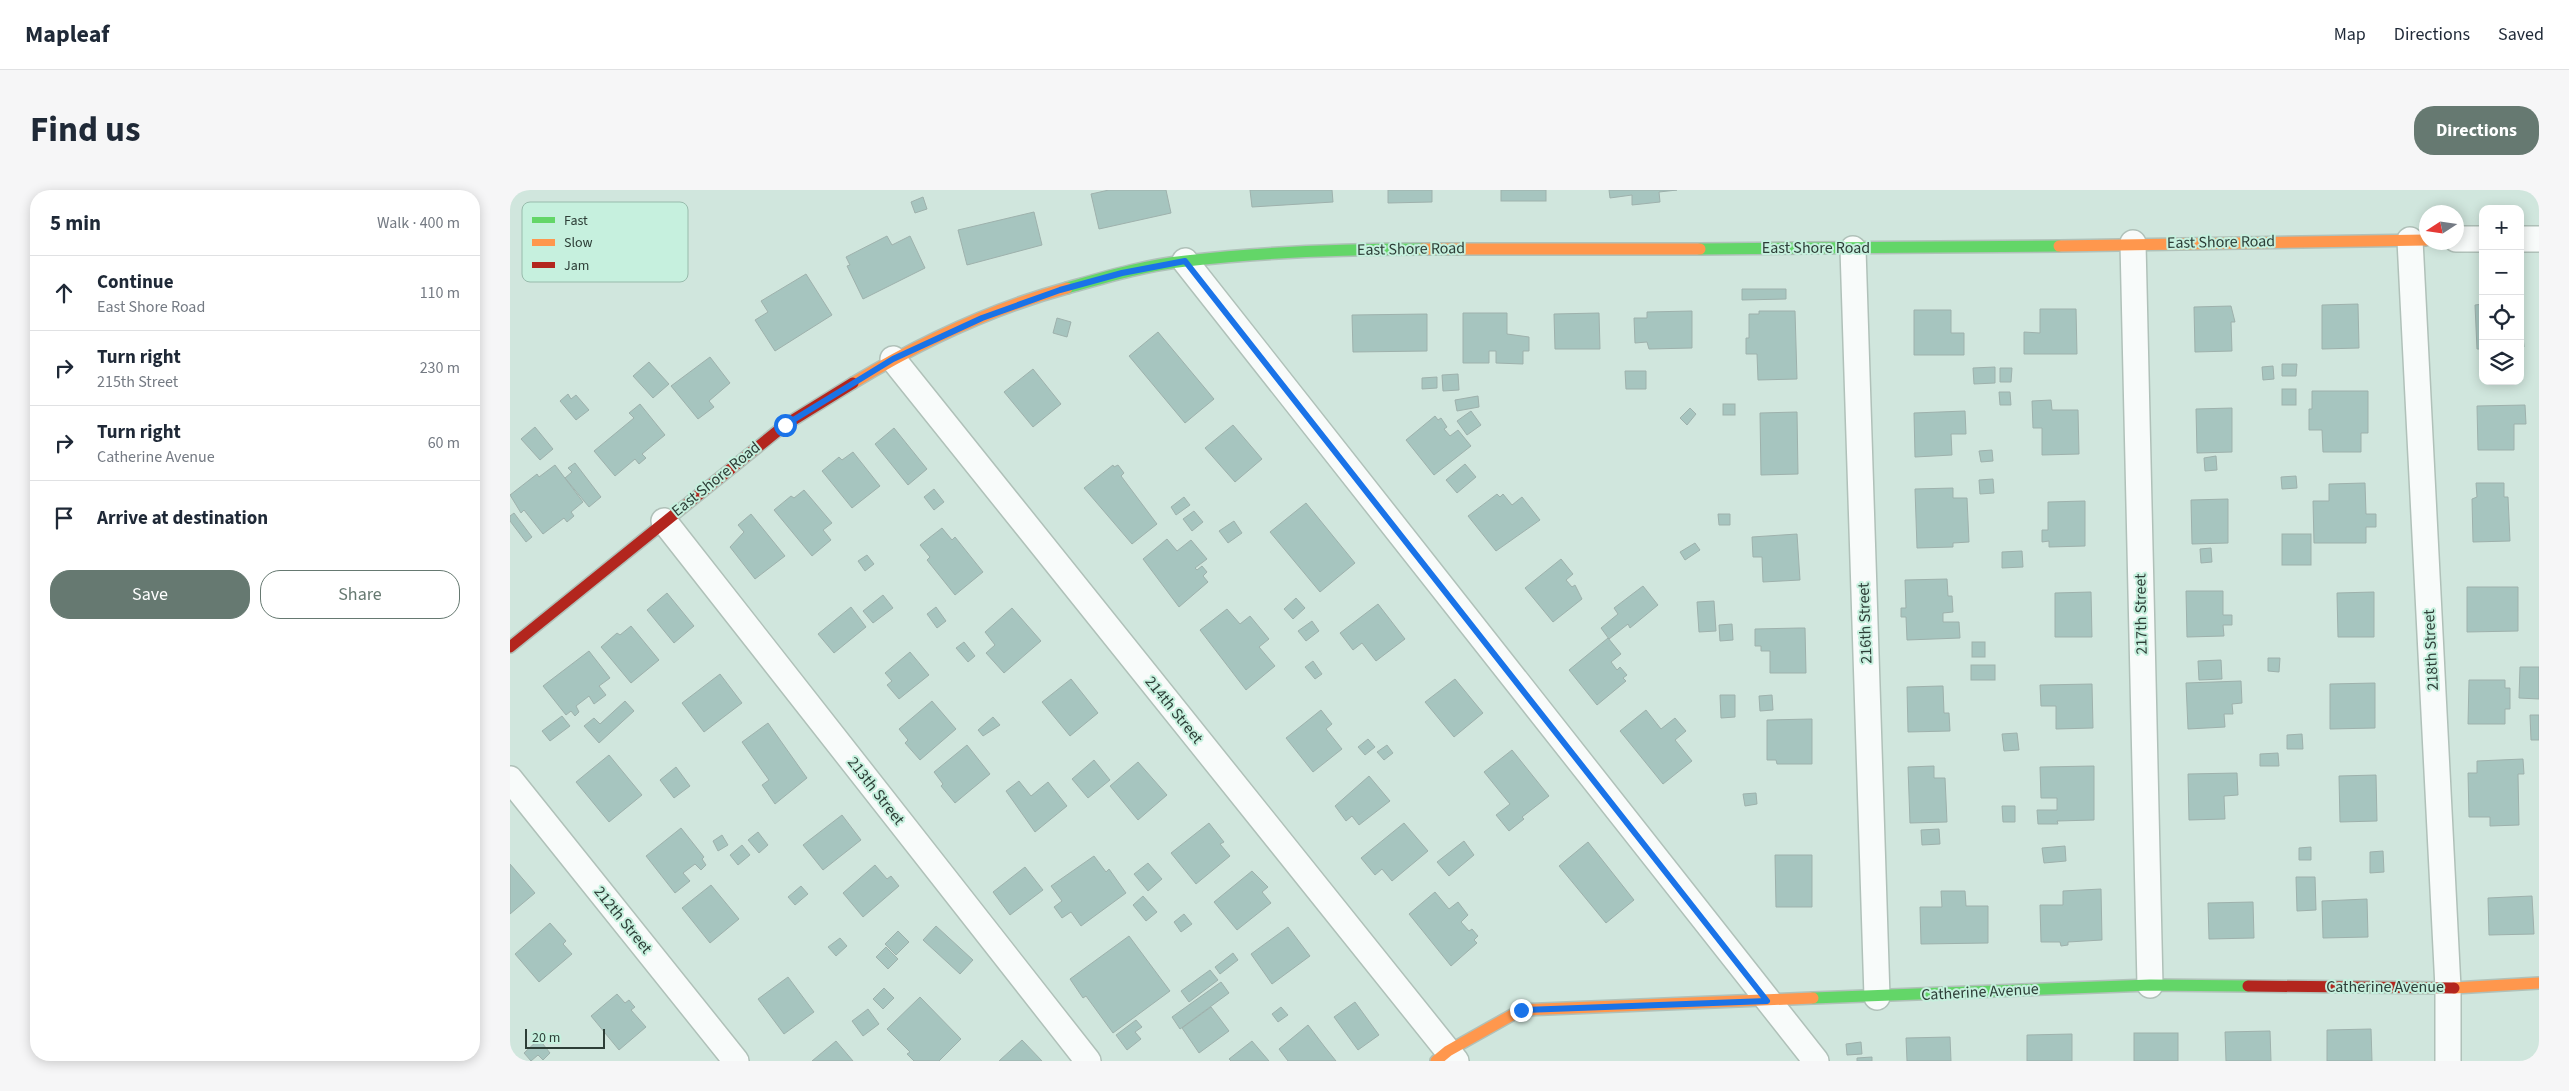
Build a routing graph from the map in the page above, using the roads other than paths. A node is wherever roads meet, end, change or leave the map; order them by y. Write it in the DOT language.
graph roads {
  1 [pos="2464,239"];
  2 [pos="2479,239"];
  3 [pos="2524,239"];
  4 [pos="2539,239"];
  5 [pos="2418,240"];
  6 [pos="2133,243"];
  7 [pos="1854,248"];
  8 [pos="1185,261"];
  9 [pos="893,359"];
  10 [pos="664,521"];
  11 [pos="510,647"];
  12 [pos="510,779"];
  13 [pos="2539,983"];
  14 [pos="2150,985"];
  15 [pos="2448,988"];
  16 [pos="1877,997"];
  17 [pos="1767,1001"];
  18 [pos="1446,1058"];
  19 [pos="736,1061"];
  20 [pos="1088,1061"];
  21 [pos="1816,1061"];
  22 [pos="2448,1061"];
  1 -- 2 [label="street"];
  3 -- 4 [label="street"];
  5 -- 6 [label="street, East Shore Road"];
  5 -- 15 [label="street, 218th Street"];
  6 -- 7 [label="street, East Shore Road"];
  6 -- 14 [label="street, 217th Street"];
  7 -- 8 [label="street, East Shore Road"];
  7 -- 16 [label="street, 216th Street"];
  8 -- 9 [label="street, East Shore Road"];
  8 -- 17 [label="street"];
  9 -- 10 [label="street, East Shore Road"];
  9 -- 18 [label="street, 214th Street"];
  10 -- 11 [label="street, East Shore Road"];
  10 -- 20 [label="street, 213th Street"];
  12 -- 19 [label="street, 212th Street"];
  13 -- 15 [label="street, Catherine Avenue"];
  14 -- 15 [label="street, Catherine Avenue"];
  14 -- 16 [label="street, Catherine Avenue"];
  15 -- 22 [label="street, 218th Street"];
  16 -- 17 [label="street, Catherine Avenue"];
  17 -- 18 [label="street, Catherine Avenue"];
  17 -- 21 [label="street"];
}
